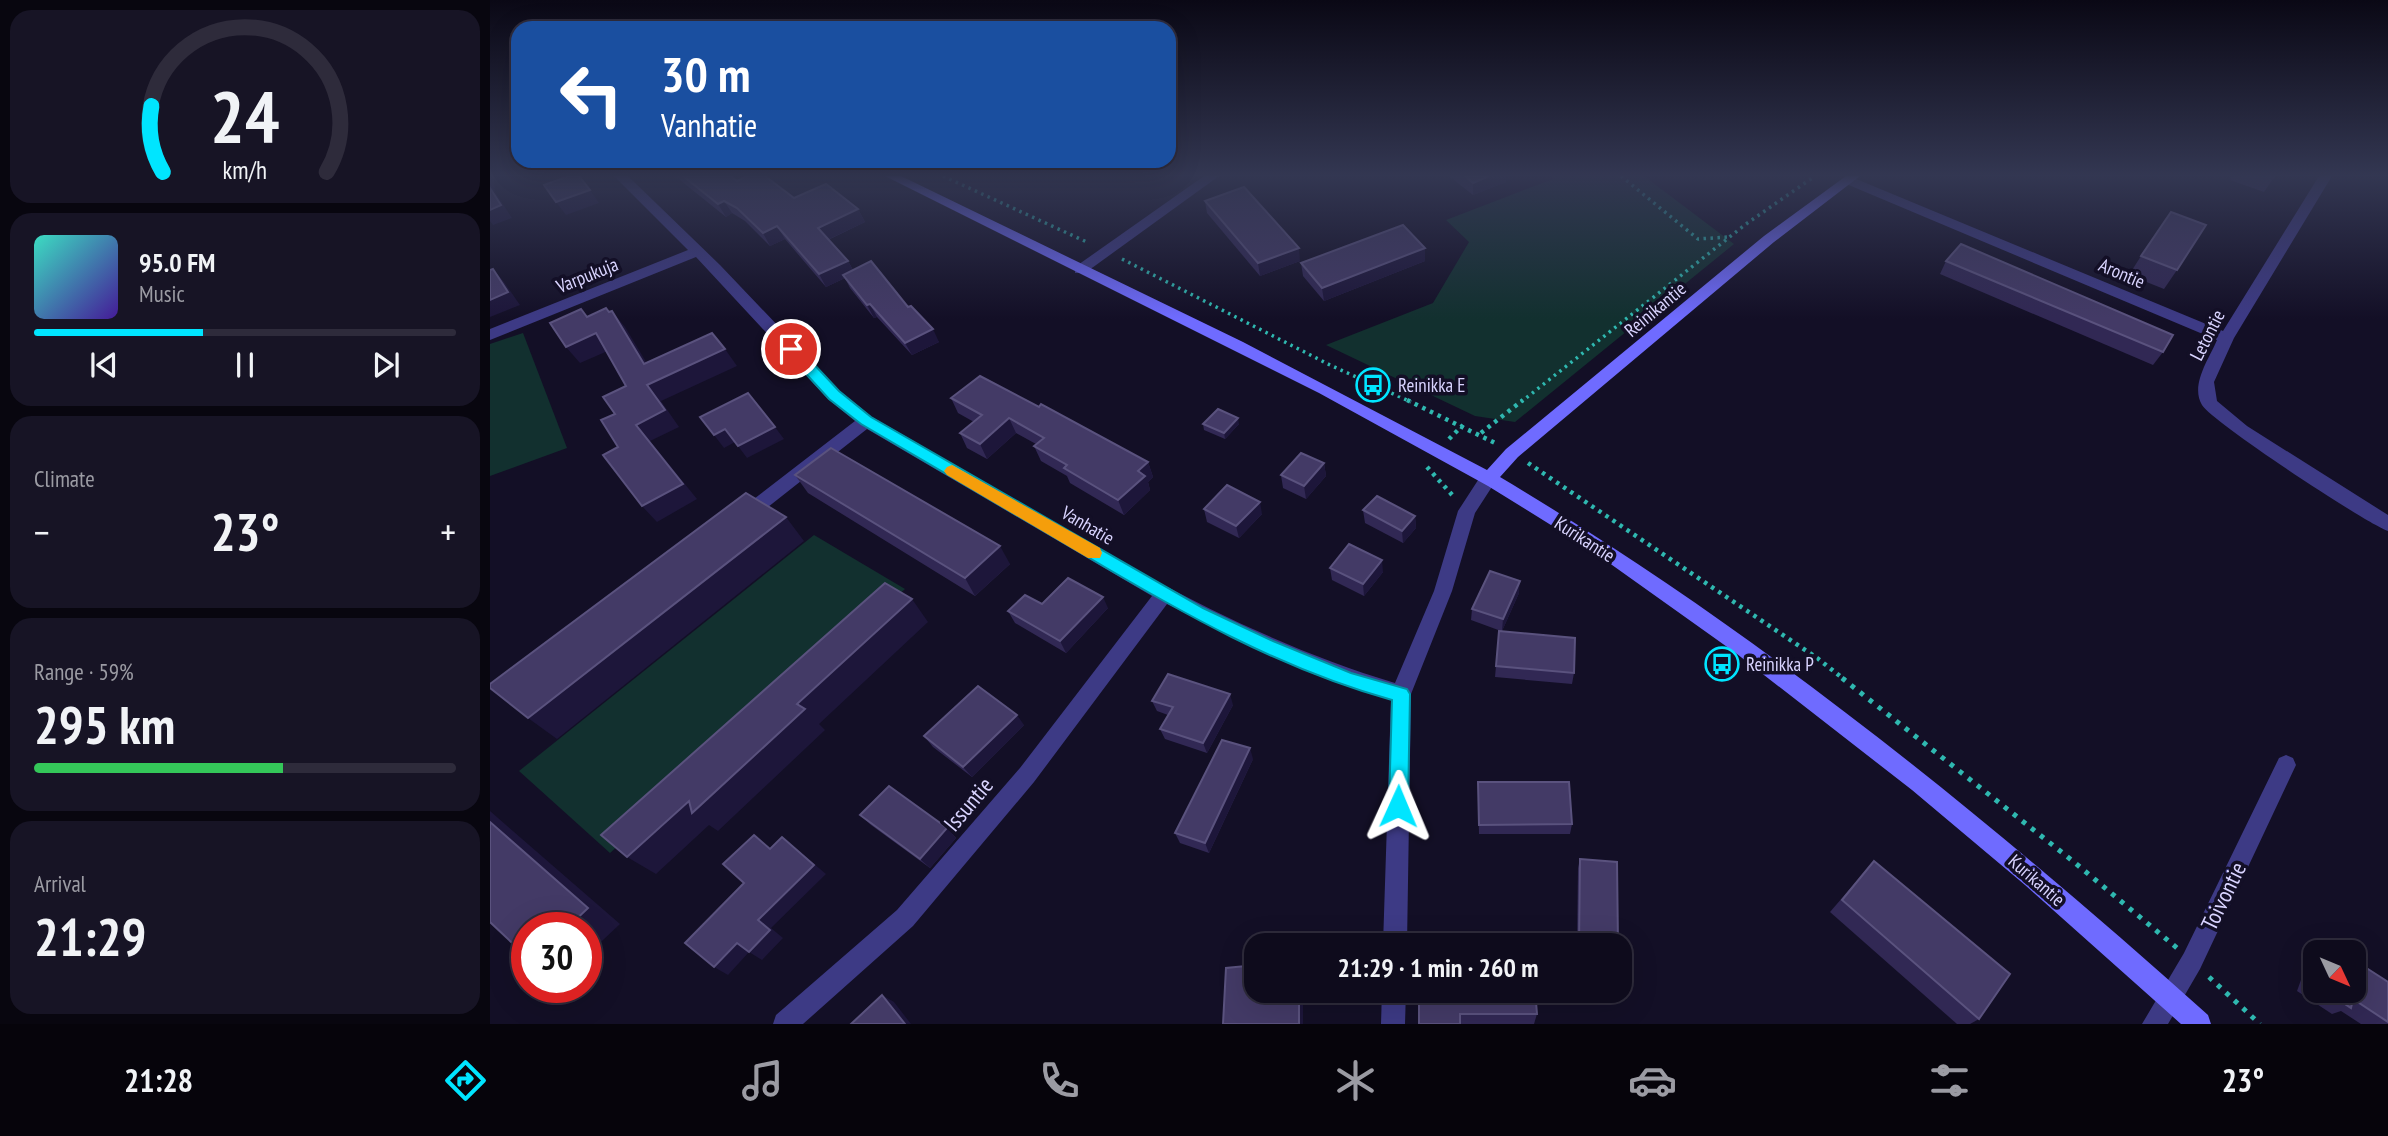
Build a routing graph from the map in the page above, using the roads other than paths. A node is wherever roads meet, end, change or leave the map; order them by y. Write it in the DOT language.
graph roads {
  1 [pos="670,224"];
  2 [pos="987,224"];
  3 [pos="1146,224"];
  4 [pos="1789,224"];
  5 [pos="1958,224"];
  6 [pos="2297,224"];
  7 [pos="698,251"];
  8 [pos="1080,270"];
  9 [pos="490,335"];
  10 [pos="2226,338"];
  11 [pos="866,421"];
  12 [pos="1489,479"];
  13 [pos="2388,524"];
  14 [pos="731,526"];
  15 [pos="1164,594"];
  16 [pos="1401,694"];
  17 [pos="2286,765"];
  18 [pos="1395,933"];
  19 [pos="2169,996"];
  20 [pos="1394,1003"];
  21 [pos="785,1024"];
  22 [pos="1393,1024"];
  23 [pos="2154,1024"];
  24 [pos="2199,1024"];
  1 -- 7 [label="street, Vanhatie"];
  2 -- 8 [label="street, Kurikantie"];
  3 -- 8 [label="street"];
  4 -- 12 [label="street, Reinikantie"];
  5 -- 10 [label="street, Arontie"];
  6 -- 10 [label="street, Letontie"];
  7 -- 9 [label="street, Varpukuja"];
  7 -- 11 [label="street, Vanhatie"];
  8 -- 12 [label="street, Kurikantie"];
  10 -- 13 [label="street, Letontie"];
  11 -- 14 [label="street"];
  11 -- 15 [label="street, Vanhatie"];
  12 -- 16 [label="street"];
  12 -- 19 [label="street, Kurikantie"];
  15 -- 16 [label="street, Vanhatie"];
  15 -- 21 [label="street, Issuntie"];
  16 -- 18 [label="street"];
  17 -- 19 [label="street, Toivontie"];
  19 -- 23 [label="street, Toivontie"];
  19 -- 24 [label="street, Kurikantie"];
  20 -- 22 [label="street"];
}
